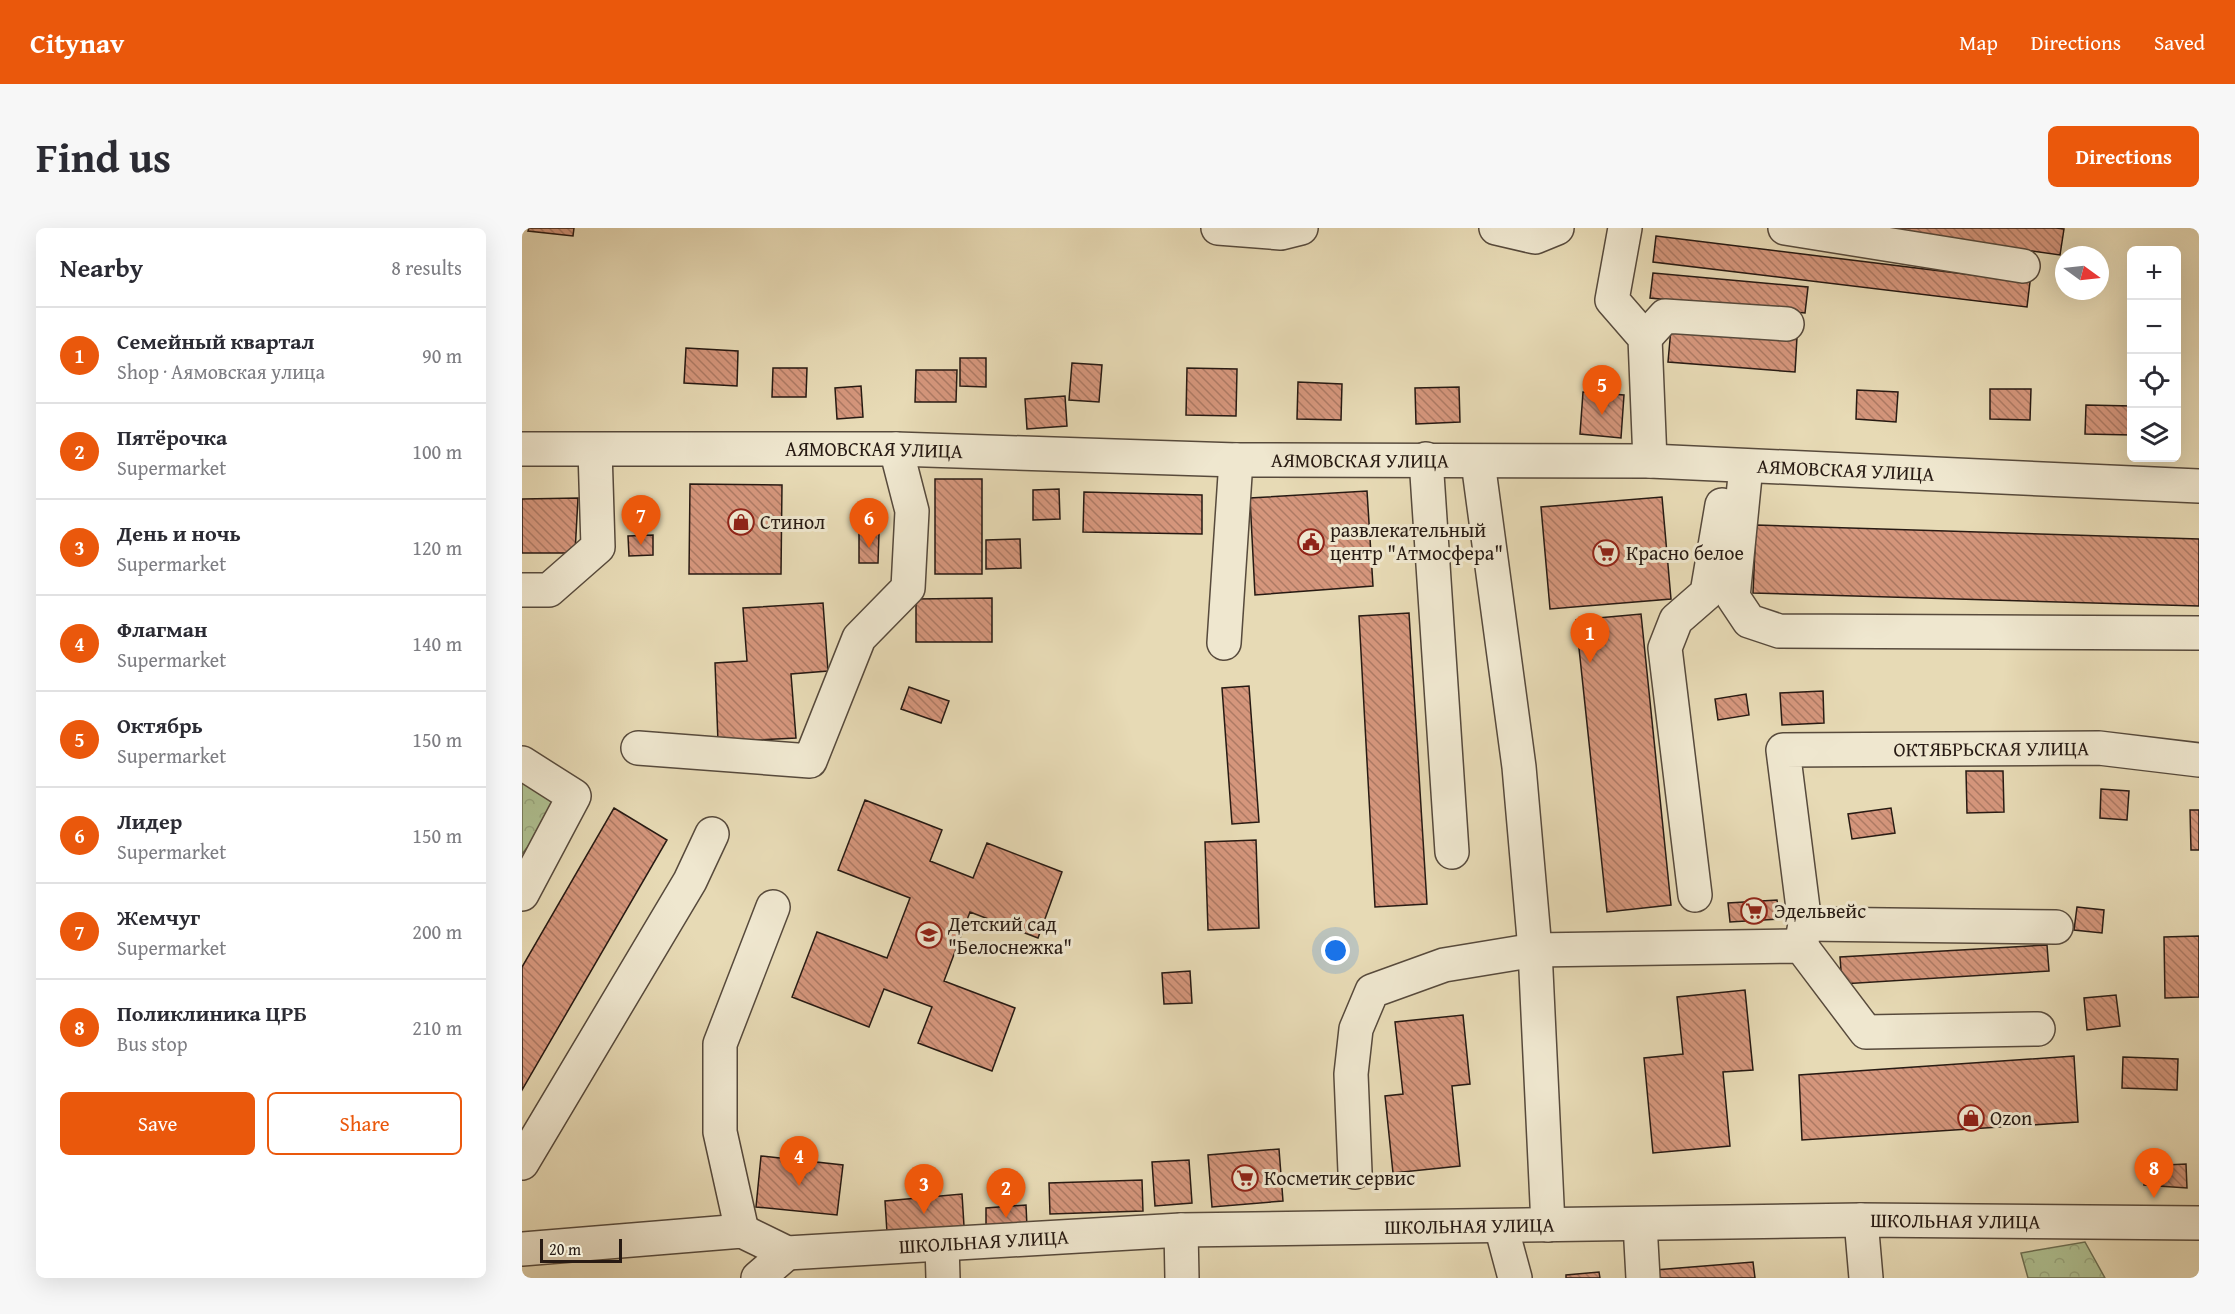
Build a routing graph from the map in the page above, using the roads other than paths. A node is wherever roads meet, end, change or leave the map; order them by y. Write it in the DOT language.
graph roads {
  1 [pos="1218,228"];
  2 [pos="1301,228"];
  3 [pos="1496,228"];
  4 [pos="1557,228"];
  5 [pos="1626,228"];
  6 [pos="1785,228"];
  7 [pos="2023,266"];
  8 [pos="1787,324"];
  9 [pos="1645,338"];
  10 [pos="522,449"];
  11 [pos="896,449"];
  12 [pos="596,450"];
  13 [pos="1426,459"];
  14 [pos="1236,460"];
  15 [pos="1650,461"];
  16 [pos="1478,462"];
  17 [pos="1737,466"];
  18 [pos="2199,486"];
  19 [pos="522,590"];
  20 [pos="2199,633"];
  21 [pos="1224,643"];
  22 [pos="638,748"];
  23 [pos="2199,760"];
  24 [pos="522,762"];
  25 [pos="711,834"];
  26 [pos="1452,852"];
  27 [pos="522,894"];
  28 [pos="1695,895"];
  29 [pos="774,907"];
  30 [pos="2056,927"];
  31 [pos="1803,935"];
  32 [pos="1535,950"];
  33 [pos="2038,1029"];
  34 [pos="522,1163"];
  35 [pos="1355,1172"];
  36 [pos="1861,1220"];
  37 [pos="2199,1223"];
  38 [pos="1640,1224"];
  39 [pos="1548,1225"];
  40 [pos="1502,1226"];
  41 [pos="1181,1230"];
  42 [pos="742,1231"];
  43 [pos="942,1245"];
  44 [pos="522,1248"];
  45 [pos="787,1253"];
  46 [pos="758,1278"];
  47 [pos="943,1278"];
  48 [pos="1182,1278"];
  49 [pos="1515,1278"];
  50 [pos="1643,1278"];
  51 [pos="1866,1278"];
  1 -- 2 [label="street"];
  3 -- 4 [label="street"];
  5 -- 9 [label="street"];
  6 -- 7 [label="street"];
  8 -- 9 [label="street"];
  9 -- 15 [label="street"];
  10 -- 12 [label="street, АЯМОВСКАЯ УЛИЦА"];
  11 -- 12 [label="street, АЯМОВСКАЯ УЛИЦА"];
  11 -- 14 [label="street, АЯМОВСКАЯ УЛИЦА"];
  11 -- 22 [label="street"];
  12 -- 19 [label="street"];
  13 -- 14 [label="street, АЯМОВСКАЯ УЛИЦА"];
  13 -- 16 [label="street, АЯМОВСКАЯ УЛИЦА"];
  13 -- 26 [label="street"];
  14 -- 21 [label="street"];
  15 -- 16 [label="street, АЯМОВСКАЯ УЛИЦА"];
  15 -- 17 [label="street, АЯМОВСКАЯ УЛИЦА"];
  16 -- 32 [label="street"];
  17 -- 18 [label="street, АЯМОВСКАЯ УЛИЦА"];
  17 -- 20 [label="street"];
  17 -- 28 [label="street"];
  23 -- 31 [label="street, ОКТЯБРЬСКАЯ УЛИЦА"];
  24 -- 27 [label="street"];
  25 -- 34 [label="street"];
  29 -- 42 [label="street"];
  30 -- 31 [label="street"];
  31 -- 32 [label="street"];
  31 -- 33 [label="street"];
  32 -- 35 [label="street"];
  32 -- 39 [label="street"];
  36 -- 37 [label="street, ШКОЛЬНАЯ УЛИЦА"];
  36 -- 38 [label="street, ШКОЛЬНАЯ УЛИЦА"];
  36 -- 51 [label="street"];
  38 -- 39 [label="street, ШКОЛЬНАЯ УЛИЦА"];
  38 -- 50 [label="street"];
  39 -- 40 [label="street, ШКОЛЬНАЯ УЛИЦА"];
  40 -- 41 [label="street, ШКОЛЬНАЯ УЛИЦА"];
  40 -- 49 [label="street"];
  41 -- 43 [label="street, ШКОЛЬНАЯ УЛИЦА"];
  41 -- 48 [label="street"];
  42 -- 44 [label="street"];
  42 -- 45 [label="street"];
  43 -- 45 [label="street, ШКОЛЬНАЯ УЛИЦА"];
  43 -- 47 [label="street"];
  45 -- 46 [label="street"];
}
